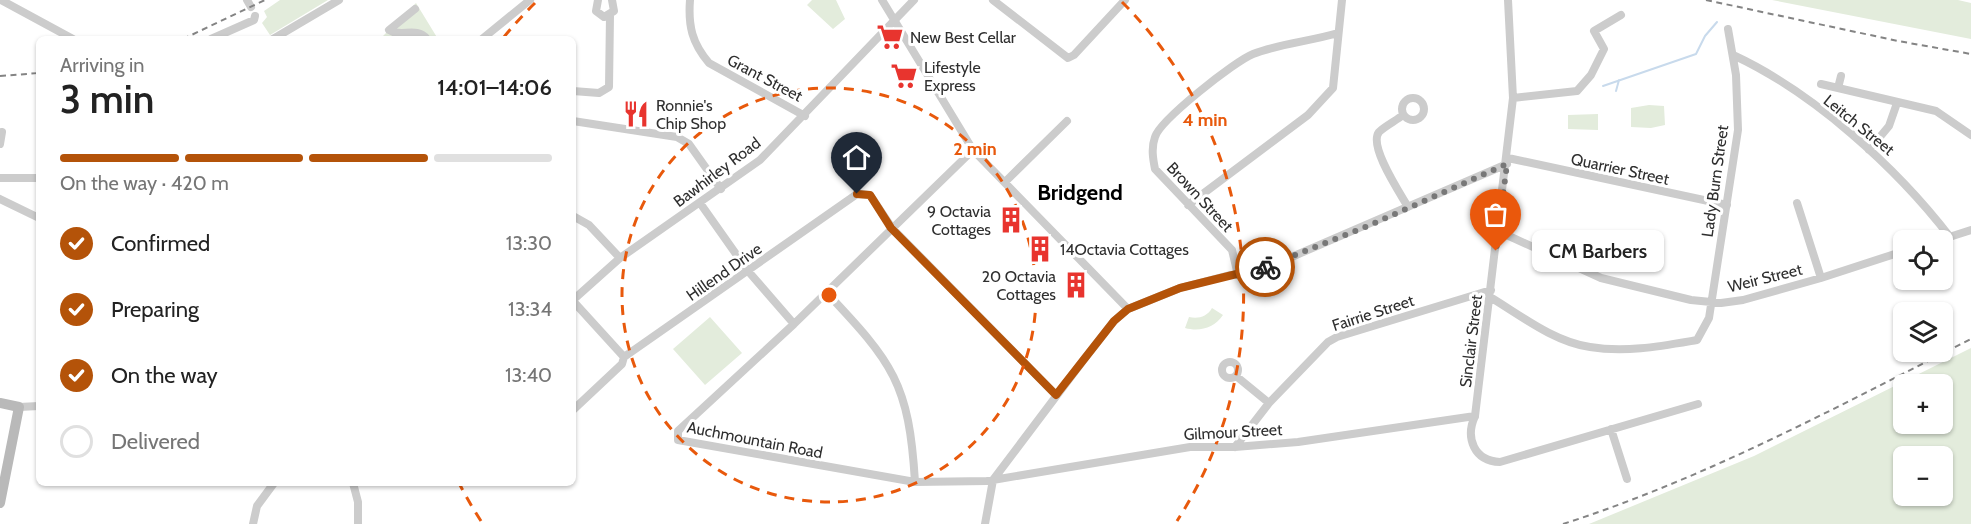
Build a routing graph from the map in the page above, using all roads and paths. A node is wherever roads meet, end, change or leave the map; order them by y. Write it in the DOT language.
graph roads {
  1 [pos="1,0"];
  2 [pos="339,0"];
  3 [pos="530,0"];
  4 [pos="598,0"];
  5 [pos="612,0"];
  6 [pos="690,0"];
  7 [pos="882,0"];
  8 [pos="914,0"];
  9 [pos="993,0"];
  10 [pos="1125,0"];
  11 [pos="1342,0"];
  12 [pos="1508,0"];
  13 [pos="415,9"];
  14 [pos="610,15"];
  15 [pos="1621,15"];
  16 [pos="255,16"];
  17 [pos="894,21"];
  18 [pos="1728,29"];
  19 [pos="1338,33"];
  20 [pos="67,36"];
  21 [pos="218,36"];
  22 [pos="278,36"];
  23 [pos="425,36"];
  24 [pos="486,36"];
  25 [pos="1733,55"];
  26 [pos="1840,76"];
  27 [pos="1821,84"];
  28 [pos="1839,88"];
  29 [pos="576,91"];
  30 [pos="1513,98"];
  31 [pos="1897,103"];
  32 [pos="806,116"];
  33 [pos="1403,116"];
  34 [pos="576,121"];
  35 [pos="1067,121"];
  36 [pos="2,132"];
  37 [pos="1971,135"];
  38 [pos="0,144"];
  39 [pos="973,150"];
  40 [pos="1869,150"];
  41 [pos="1507,161"];
  42 [pos="0,178"];
  43 [pos="36,178"];
  44 [pos="1005,182"];
  45 [pos="721,189"];
  46 [pos="0,199"];
  47 [pos="700,203"];
  48 [pos="1797,203"];
  49 [pos="1188,205"];
  50 [pos="1727,205"];
  51 [pos="1407,207"];
  52 [pos="36,217"];
  53 [pos="576,218"];
  54 [pos="891,228"];
  55 [pos="1944,230"];
  56 [pos="1971,230"];
  57 [pos="1498,231"];
  58 [pos="1953,236"];
  59 [pos="1893,255"];
  60 [pos="620,258"];
  61 [pos="748,271"];
  62 [pos="1238,275"];
  63 [pos="1821,278"];
  64 [pos="826,292"];
  65 [pos="1490,293"];
  66 [pos="576,297"];
  67 [pos="1710,301"];
  68 [pos="576,303"];
  69 [pos="1128,309"];
  70 [pos="794,324"];
  71 [pos="624,357"];
  72 [pos="1236,375"];
  73 [pos="1056,395"];
  74 [pos="0,403"];
  75 [pos="1269,403"];
  76 [pos="1698,404"];
  77 [pos="36,406"];
  78 [pos="19,407"];
  79 [pos="576,407"];
  80 [pos="1475,416"];
  81 [pos="1611,429"];
  82 [pos="1235,447"];
  83 [pos="1627,479"];
  84 [pos="993,480"];
  85 [pos="915,482"];
  86 [pos="272,486"];
  87 [pos="354,486"];
  88 [pos="0,503"];
  89 [pos="253,524"];
  90 [pos="358,524"];
  91 [pos="985,524"];
  1 -- 20 [label="street"];
  2 -- 22 [label="street"];
  3 -- 24 [label="street"];
  4 -- 14 [label="street"];
  5 -- 14 [label="street"];
  6 -- 32 [label="street, Grant Street"];
  7 -- 17 [label="street"];
  8 -- 17 [label="street, Bawhirley Road"];
  9 -- 10 [label="street"];
  11 -- 19 [label="street"];
  12 -- 30 [label="street, Sinclair Street"];
  13 -- 23 [label="street"];
  14 -- 29 [label="street"];
  15 -- 30 [label="street"];
  16 -- 21 [label="street"];
  17 -- 32 [label="street, Bawhirley Road"];
  17 -- 39 [label="street"];
  18 -- 25 [label="street, Lady Burn Street"];
  19 -- 49 [label="street"];
  19 -- 49 [label="street, Brown Street"];
  25 -- 40 [label="street, Leitch Street"];
  25 -- 50 [label="street, Lady Burn Street"];
  26 -- 28 [label="street"];
  27 -- 28 [label="street"];
  28 -- 31 [label="street"];
  30 -- 41 [label="street, Sinclair Street"];
  31 -- 37 [label="street"];
  31 -- 40 [label="street"];
  32 -- 45 [label="street, Bawhirley Road"];
  33 -- 51 [label="street"];
  34 -- 45 [label="street"];
  35 -- 44 [label="street"];
  36 -- 38 [label="street"];
  39 -- 44 [label="street"];
  39 -- 54 [label="street"];
  40 -- 55 [label="street, Leitch Street"];
  41 -- 50 [label="street, Quarrier Street"];
  41 -- 51 [label="street"];
  41 -- 57 [label="street, Sinclair Street"];
  42 -- 43 [label="street"];
  44 -- 69 [label="street"];
  45 -- 47 [label="street, Bawhirley Road"];
  46 -- 52 [label="street"];
  47 -- 60 [label="street, Bawhirley Road"];
  47 -- 61 [label="street"];
  48 -- 63 [label="street"];
  49 -- 62 [label="street, Brown Street"];
  50 -- 67 [label="street, Lady Burn Street"];
  51 -- 62 [label="street"];
  53 -- 60 [label="street"];
  54 -- 61 [label="street, Hillend Drive"];
  54 -- 64 [label="street"];
  54 -- 73 [label="street"];
  56 -- 58 [label="street"];
  57 -- 65 [label="street, Sinclair Street"];
  57 -- 67 [label="street, Weir Street"];
  59 -- 63 [label="street, Weir Street"];
  60 -- 66 [label="street, Bawhirley Road"];
  61 -- 70 [label="street"];
  61 -- 71 [label="street, Hillend Drive"];
  62 -- 69 [label="street"];
  63 -- 67 [label="street, Weir Street"];
  64 -- 70 [label="street"];
  64 -- 85 [label="street"];
  65 -- 67 [label="street, Lady Burn Street"];
  65 -- 75 [label="street, Fairrie Street"];
  65 -- 80 [label="street, Sinclair Street"];
  68 -- 71 [label="street"];
  69 -- 73 [label="street"];
  70 -- 85 [label="street, Auchmountain Road"];
  71 -- 79 [label="street, Hillend Drive"];
  72 -- 75 [label="street"];
  73 -- 84 [label="street"];
  74 -- 78 [label="main road"];
  75 -- 82 [label="street, Fairrie Street"];
  76 -- 81 [label="street, Sinclair Street"];
  77 -- 78 [label="street"];
  78 -- 88 [label="main road"];
  80 -- 81 [label="street, Sinclair Street"];
  80 -- 82 [label="street, Gilmour Street"];
  81 -- 83 [label="street"];
  82 -- 84 [label="street, Gilmour Street"];
  84 -- 85 [label="street, Auchmountain Road"];
  84 -- 91 [label="street"];
  86 -- 89 [label="street"];
  87 -- 90 [label="street"];
}
